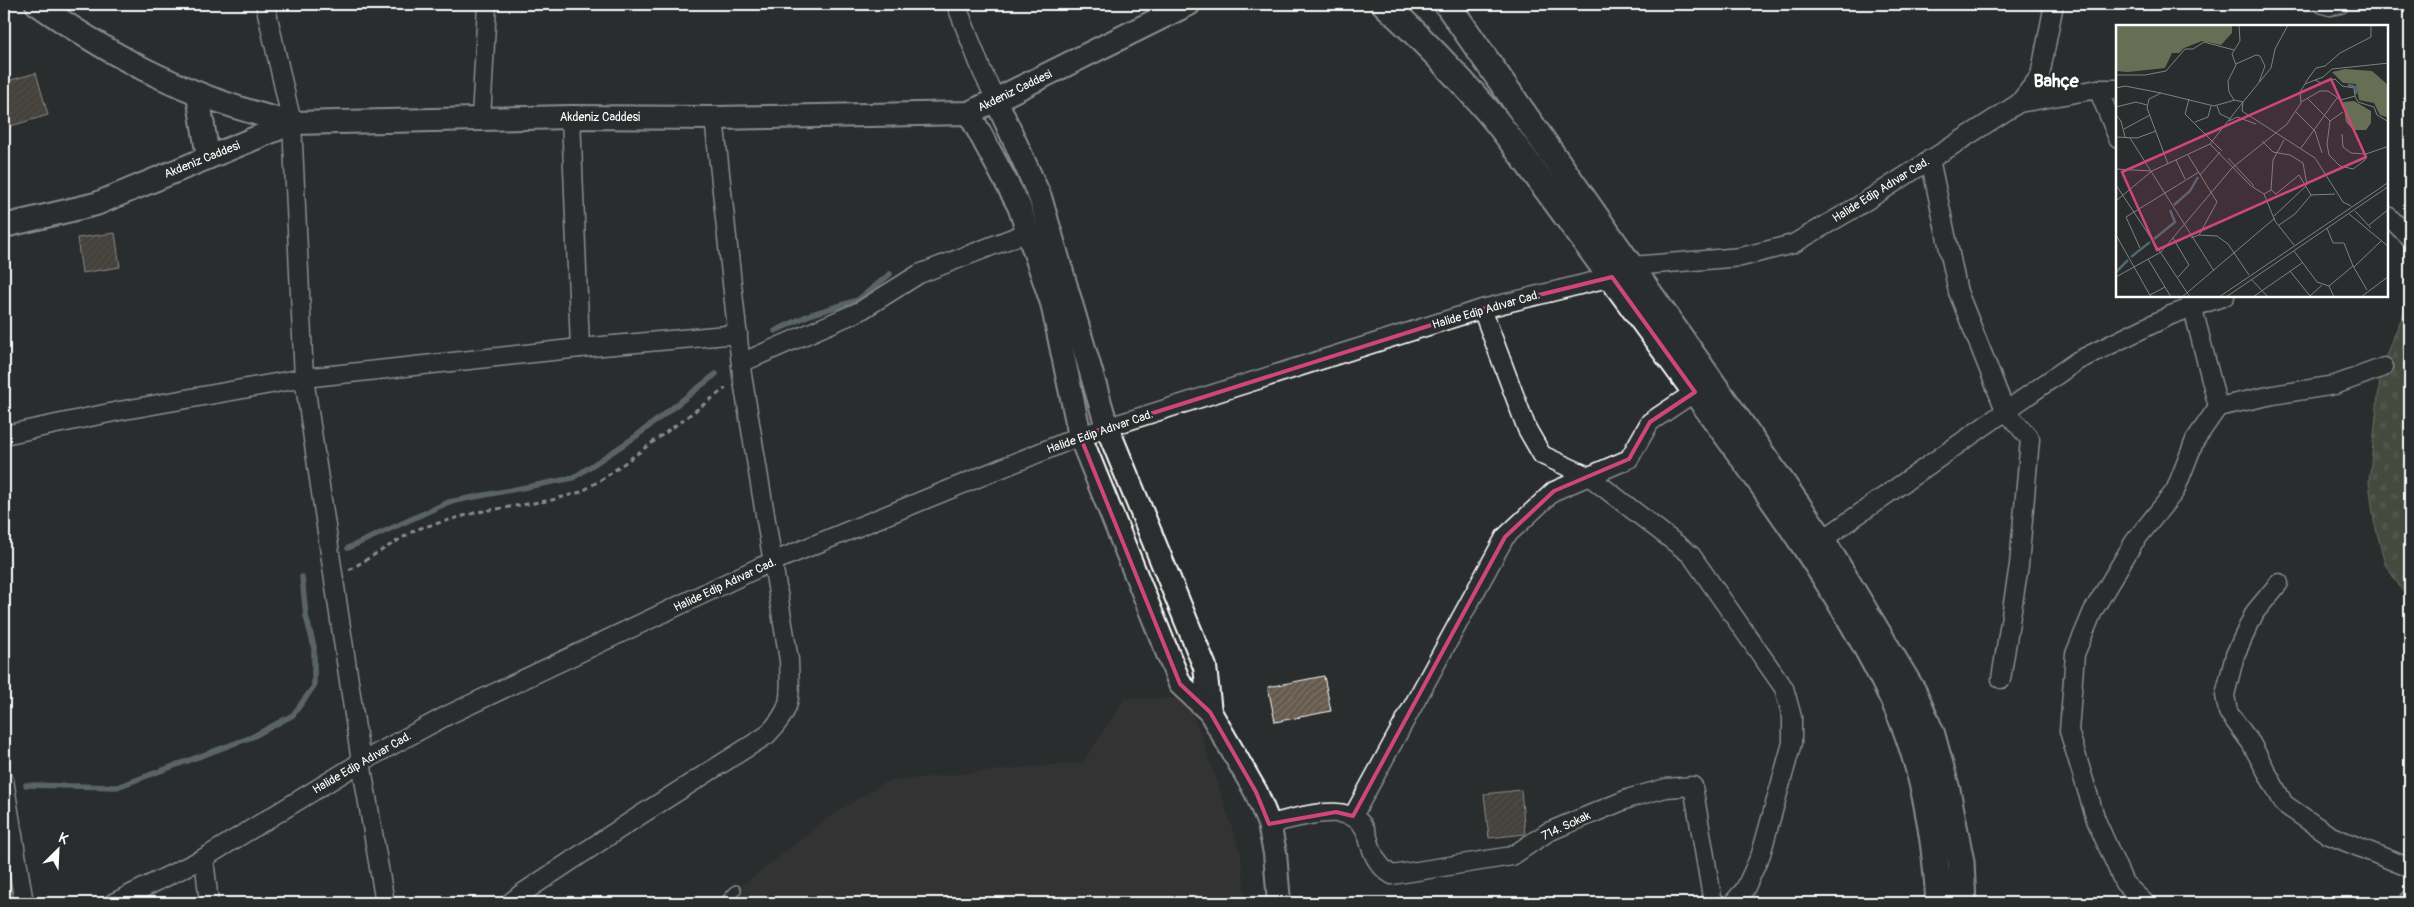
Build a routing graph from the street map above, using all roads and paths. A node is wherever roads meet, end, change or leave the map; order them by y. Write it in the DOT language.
graph roads {
  1 [pos="37,4"];
  2 [pos="265,4"];
  3 [pos="487,4"];
  4 [pos="956,4"];
  5 [pos="1189,4"];
  6 [pos="1385,4"];
  7 [pos="1447,4"];
  8 [pos="2054,4"];
  9 [pos="2323,4"];
  10 [pos="2340,4"];
  11 [pos="2116,89"];
  12 [pos="2098,90"];
  13 [pos="198,95"];
  14 [pos="996,100"];
  15 [pos="2018,103"];
  16 [pos="969,113"];
  17 [pos="571,117"];
  18 [pos="714,118"];
  19 [pos="481,120"];
  20 [pos="292,123"];
  21 [pos="2116,133"];
  22 [pos="208,156"];
  23 [pos="1930,159"];
  24 [pos="2389,217"];
  25 [pos="4,226"];
  26 [pos="1028,232"];
  27 [pos="2410,238"];
  28 [pos="1622,271"];
  29 [pos="2214,298"];
  30 [pos="2191,302"];
  31 [pos="1482,309"];
  32 [pos="738,334"];
  33 [pos="580,348"];
  34 [pos="2384,367"];
  35 [pos="742,369"];
  36 [pos="304,378"];
  37 [pos="1695,392"];
  38 [pos="2218,407"];
  39 [pos="2005,410"];
  40 [pos="1107,427"];
  41 [pos="4,435"];
  42 [pos="1080,436"];
  43 [pos="1590,476"];
  44 [pos="1822,540"];
  45 [pos="772,562"];
  46 [pos="334,579"];
  47 [pos="2279,583"];
  48 [pos="2002,679"];
  49 [pos="1210,712"];
  50 [pos="361,762"];
  51 [pos="4,780"];
  52 [pos="1353,816"];
  53 [pos="1269,824"];
  54 [pos="204,858"];
  55 [pos="2410,868"];
  56 [pos="736,890"];
  57 [pos="2410,899"];
  58 [pos="24,903"];
  59 [pos="113,903"];
  60 [pos="209,903"];
  61 [pos="385,903"];
  62 [pos="510,903"];
  63 [pos="724,903"];
  64 [pos="1279,903"];
  65 [pos="1713,903"];
  66 [pos="1733,903"];
  67 [pos="1940,903"];
  68 [pos="1963,903"];
  69 [pos="2145,903"];
  70 [pos="2408,903"];
  1 -- 13 [label="street"];
  2 -- 20 [label="street"];
  3 -- 19 [label="street"];
  4 -- 14 [label="street"];
  5 -- 14 [label="street, Akdeniz Caddesi"];
  6 -- 28 [label="main road"];
  7 -- 28 [label="main road"];
  8 -- 15 [label="street, Halide Edip Adıvar Cad."];
  9 -- 10 [label="street"];
  11 -- 12 [label="street"];
  12 -- 15 [label="street"];
  12 -- 21 [label="street"];
  13 -- 20 [label="street"];
  13 -- 22 [label="street"];
  14 -- 16 [label="street, Akdeniz Caddesi"];
  14 -- 40 [label="street"];
  15 -- 23 [label="street, Halide Edip Adıvar Cad."];
  16 -- 18 [label="street, Akdeniz Caddesi"];
  16 -- 26 [label="street"];
  17 -- 18 [label="street, Akdeniz Caddesi"];
  17 -- 19 [label="street, Akdeniz Caddesi"];
  17 -- 33 [label="street"];
  18 -- 32 [label="street"];
  19 -- 20 [label="street, Akdeniz Caddesi"];
  20 -- 22 [label="street, Akdeniz Caddesi"];
  20 -- 36 [label="street"];
  22 -- 25 [label="street, Akdeniz Caddesi"];
  23 -- 28 [label="street, Halide Edip Adıvar Cad."];
  23 -- 39 [label="street"];
  24 -- 27 [label="street"];
  26 -- 35 [label="street"];
  26 -- 42 [label="street"];
  28 -- 31 [label="street, Halide Edip Adıvar Cad."];
  28 -- 37 [label="main road"];
  28 -- 44 [label="main road"];
  29 -- 30 [label="street"];
  30 -- 38 [label="street"];
  30 -- 39 [label="street"];
  31 -- 40 [label="street, Halide Edip Adıvar Cad."];
  31 -- 43 [label="street"];
  32 -- 33 [label="street"];
  32 -- 35 [label="street"];
  33 -- 36 [label="street"];
  34 -- 38 [label="street"];
  35 -- 45 [label="street"];
  35 -- 46 [label="path"];
  36 -- 41 [label="street"];
  36 -- 46 [label="street"];
  37 -- 43 [label="street"];
  37 -- 67 [label="main road"];
  38 -- 69 [label="street"];
  39 -- 44 [label="street"];
  39 -- 48 [label="street"];
  40 -- 42 [label="street, Halide Edip Adıvar Cad."];
  40 -- 49 [label="street"];
  42 -- 45 [label="street, Halide Edip Adıvar Cad."];
  42 -- 49 [label="street"];
  43 -- 52 [label="street"];
  43 -- 66 [label="street"];
  44 -- 68 [label="main road"];
  45 -- 50 [label="street, Halide Edip Adıvar Cad."];
  45 -- 62 [label="street"];
  46 -- 50 [label="street"];
  47 -- 55 [label="street"];
  49 -- 53 [label="street"];
  50 -- 54 [label="street, Halide Edip Adıvar Cad."];
  50 -- 61 [label="street"];
  51 -- 58 [label="street"];
  52 -- 53 [label="street"];
  52 -- 65 [label="street, 714. Sokak"];
  53 -- 64 [label="street"];
  54 -- 59 [label="street, Halide Edip Adıvar Cad."];
  54 -- 60 [label="street"];
  56 -- 63 [label="lane"];
  57 -- 70 [label="street"];
}
